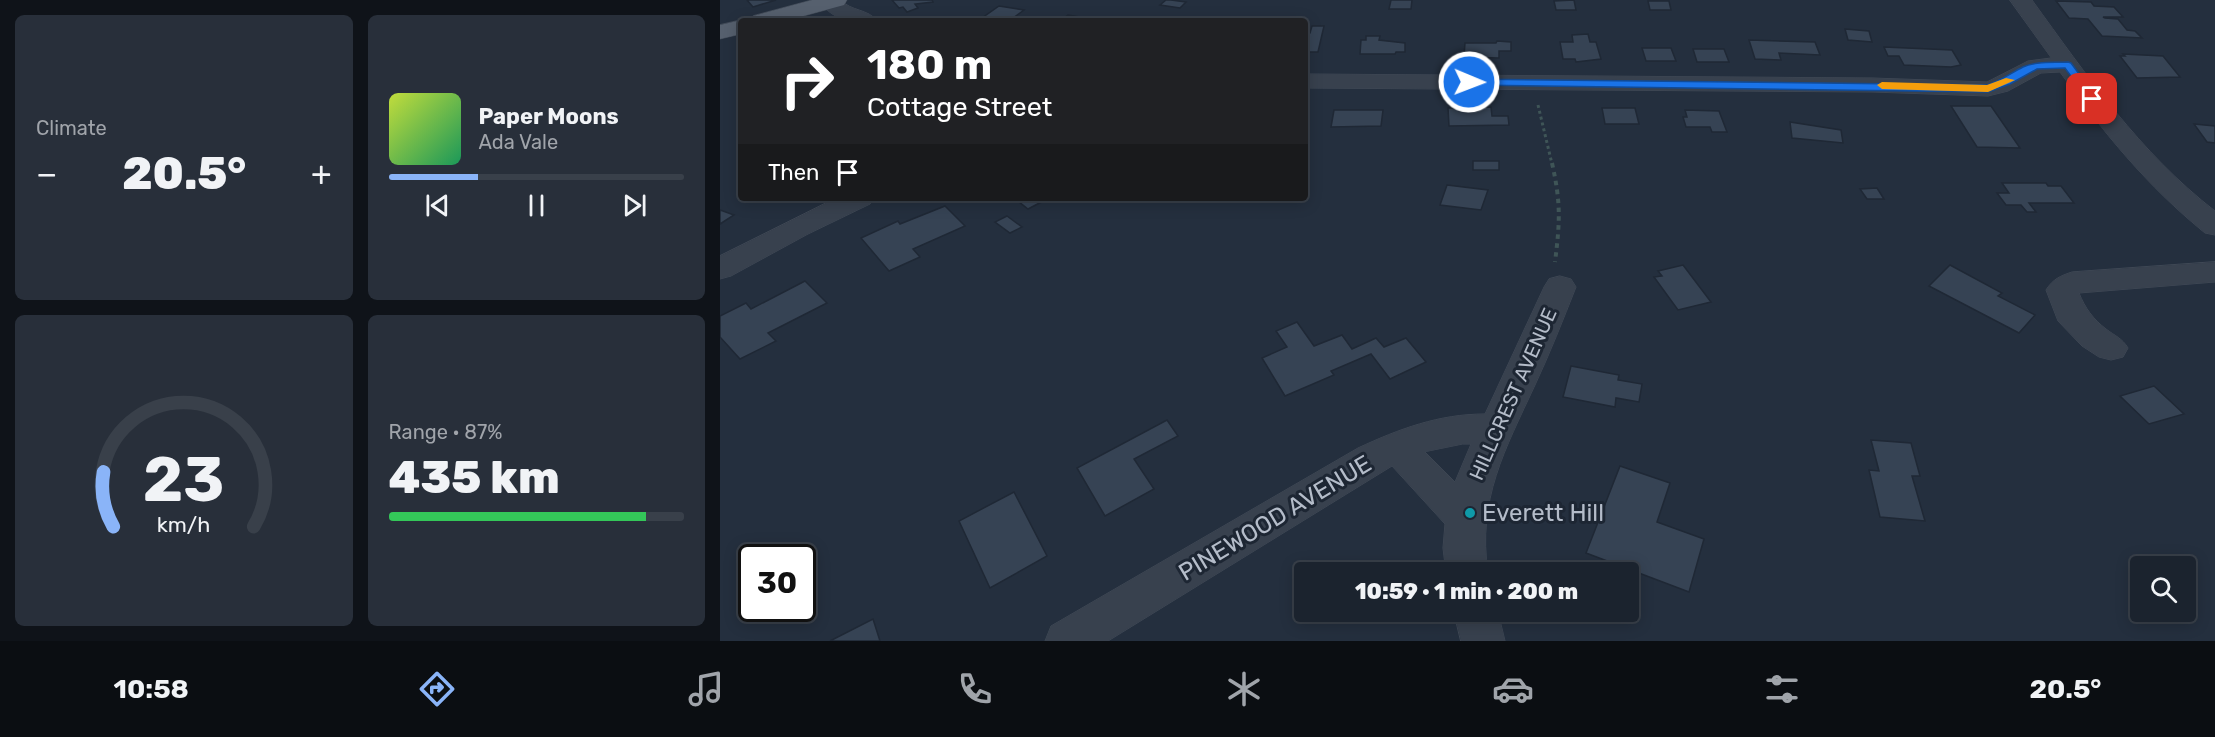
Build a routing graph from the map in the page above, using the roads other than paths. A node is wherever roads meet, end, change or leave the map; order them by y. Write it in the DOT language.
graph roads {
  1 [pos="2021,0"];
  2 [pos="833,1"];
  3 [pos="772,18"];
  4 [pos="858,18"];
  5 [pos="738,28"];
  6 [pos="720,32"];
  7 [pos="2068,65"];
  8 [pos="1308,81"];
  9 [pos="854,201"];
  10 [pos="2215,226"];
  11 [pos="720,269"];
  12 [pos="2215,272"];
  13 [pos="1560,286"];
  14 [pos="2111,348"];
  15 [pos="1495,429"];
  16 [pos="1398,447"];
  17 [pos="1466,520"];
  18 [pos="1467,562"];
  19 [pos="1478,622"];
  20 [pos="1067,641"];
  21 [pos="1483,641"];
  1 -- 7 [label="street"];
  2 -- 3 [label="main road"];
  2 -- 4 [label="street"];
  5 -- 6 [label="main road"];
  7 -- 8 [label="street"];
  7 -- 10 [label="street"];
  9 -- 11 [label="street"];
  12 -- 14 [label="street"];
  13 -- 15 [label="street, HILLCREST AVENUE"];
  15 -- 16 [label="street, PINEWOOD AVENUE"];
  15 -- 17 [label="street, HILLCREST AVENUE"];
  16 -- 17 [label="street"];
  16 -- 20 [label="street, PINEWOOD AVENUE"];
  17 -- 18 [label="street, HILLCREST AVENUE"];
  19 -- 21 [label="street"];
}
